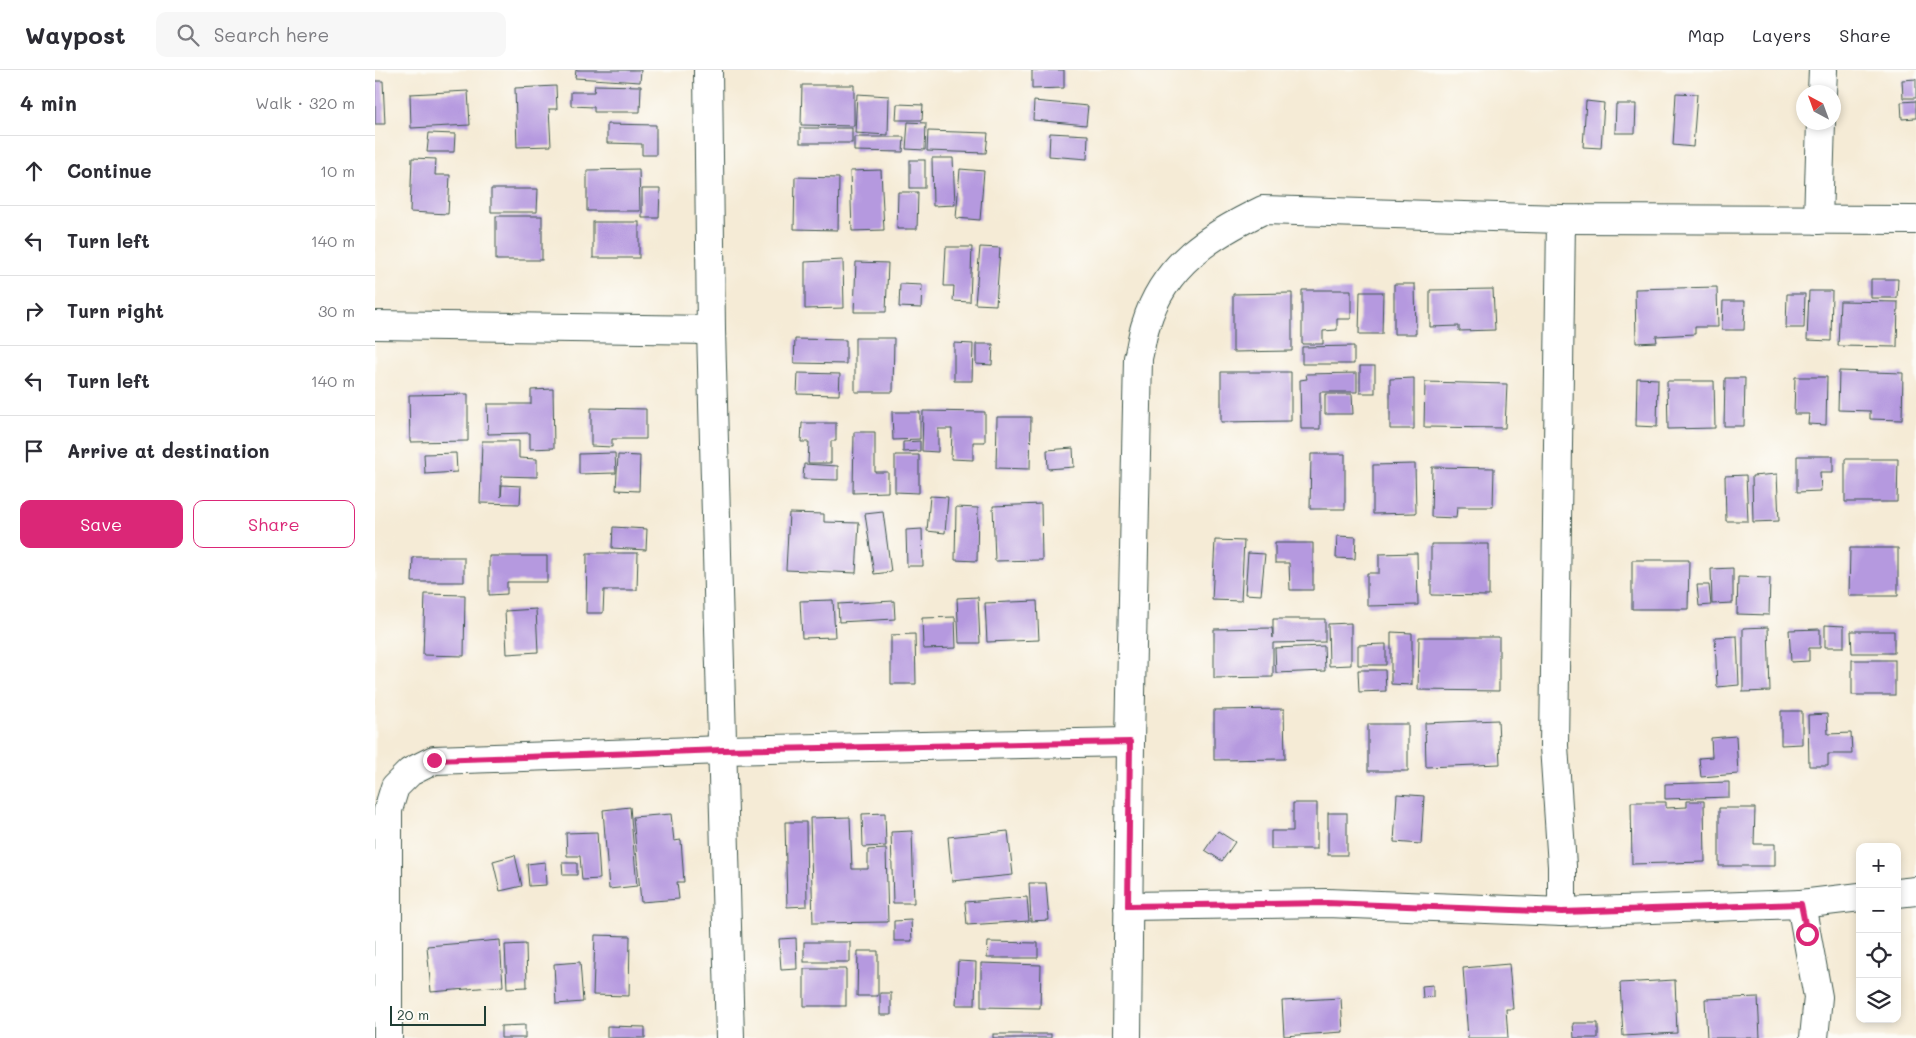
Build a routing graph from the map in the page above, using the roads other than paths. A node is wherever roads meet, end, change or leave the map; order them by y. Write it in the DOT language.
graph roads {
  1 [pos="708,70"];
  2 [pos="1823,70"];
  3 [pos="1823,85"];
  4 [pos="1821,130"];
  5 [pos="1561,219"];
  6 [pos="1818,220"];
  7 [pos="1916,220"];
  8 [pos="375,325"];
  9 [pos="711,330"];
  10 [pos="1130,742"];
  11 [pos="723,750"];
  12 [pos="1916,891"];
  13 [pos="1901,893"];
  14 [pos="1856,897"];
  15 [pos="1801,904"];
  16 [pos="1128,906"];
  17 [pos="1562,912"];
  18 [pos="388,1038"];
  19 [pos="730,1038"];
  20 [pos="1127,1038"];
  21 [pos="1814,1038"];
  1 -- 9 [label="street"];
  2 -- 3 [label="street"];
  4 -- 6 [label="street"];
  5 -- 6 [label="street"];
  5 -- 10 [label="street"];
  5 -- 17 [label="street"];
  6 -- 7 [label="street"];
  8 -- 9 [label="street"];
  9 -- 11 [label="street"];
  10 -- 11 [label="street"];
  10 -- 16 [label="street"];
  11 -- 18 [label="street"];
  11 -- 19 [label="street"];
  12 -- 13 [label="street"];
  14 -- 15 [label="street"];
  15 -- 17 [label="street"];
  15 -- 21 [label="street"];
  16 -- 17 [label="street"];
  16 -- 20 [label="street"];
}
